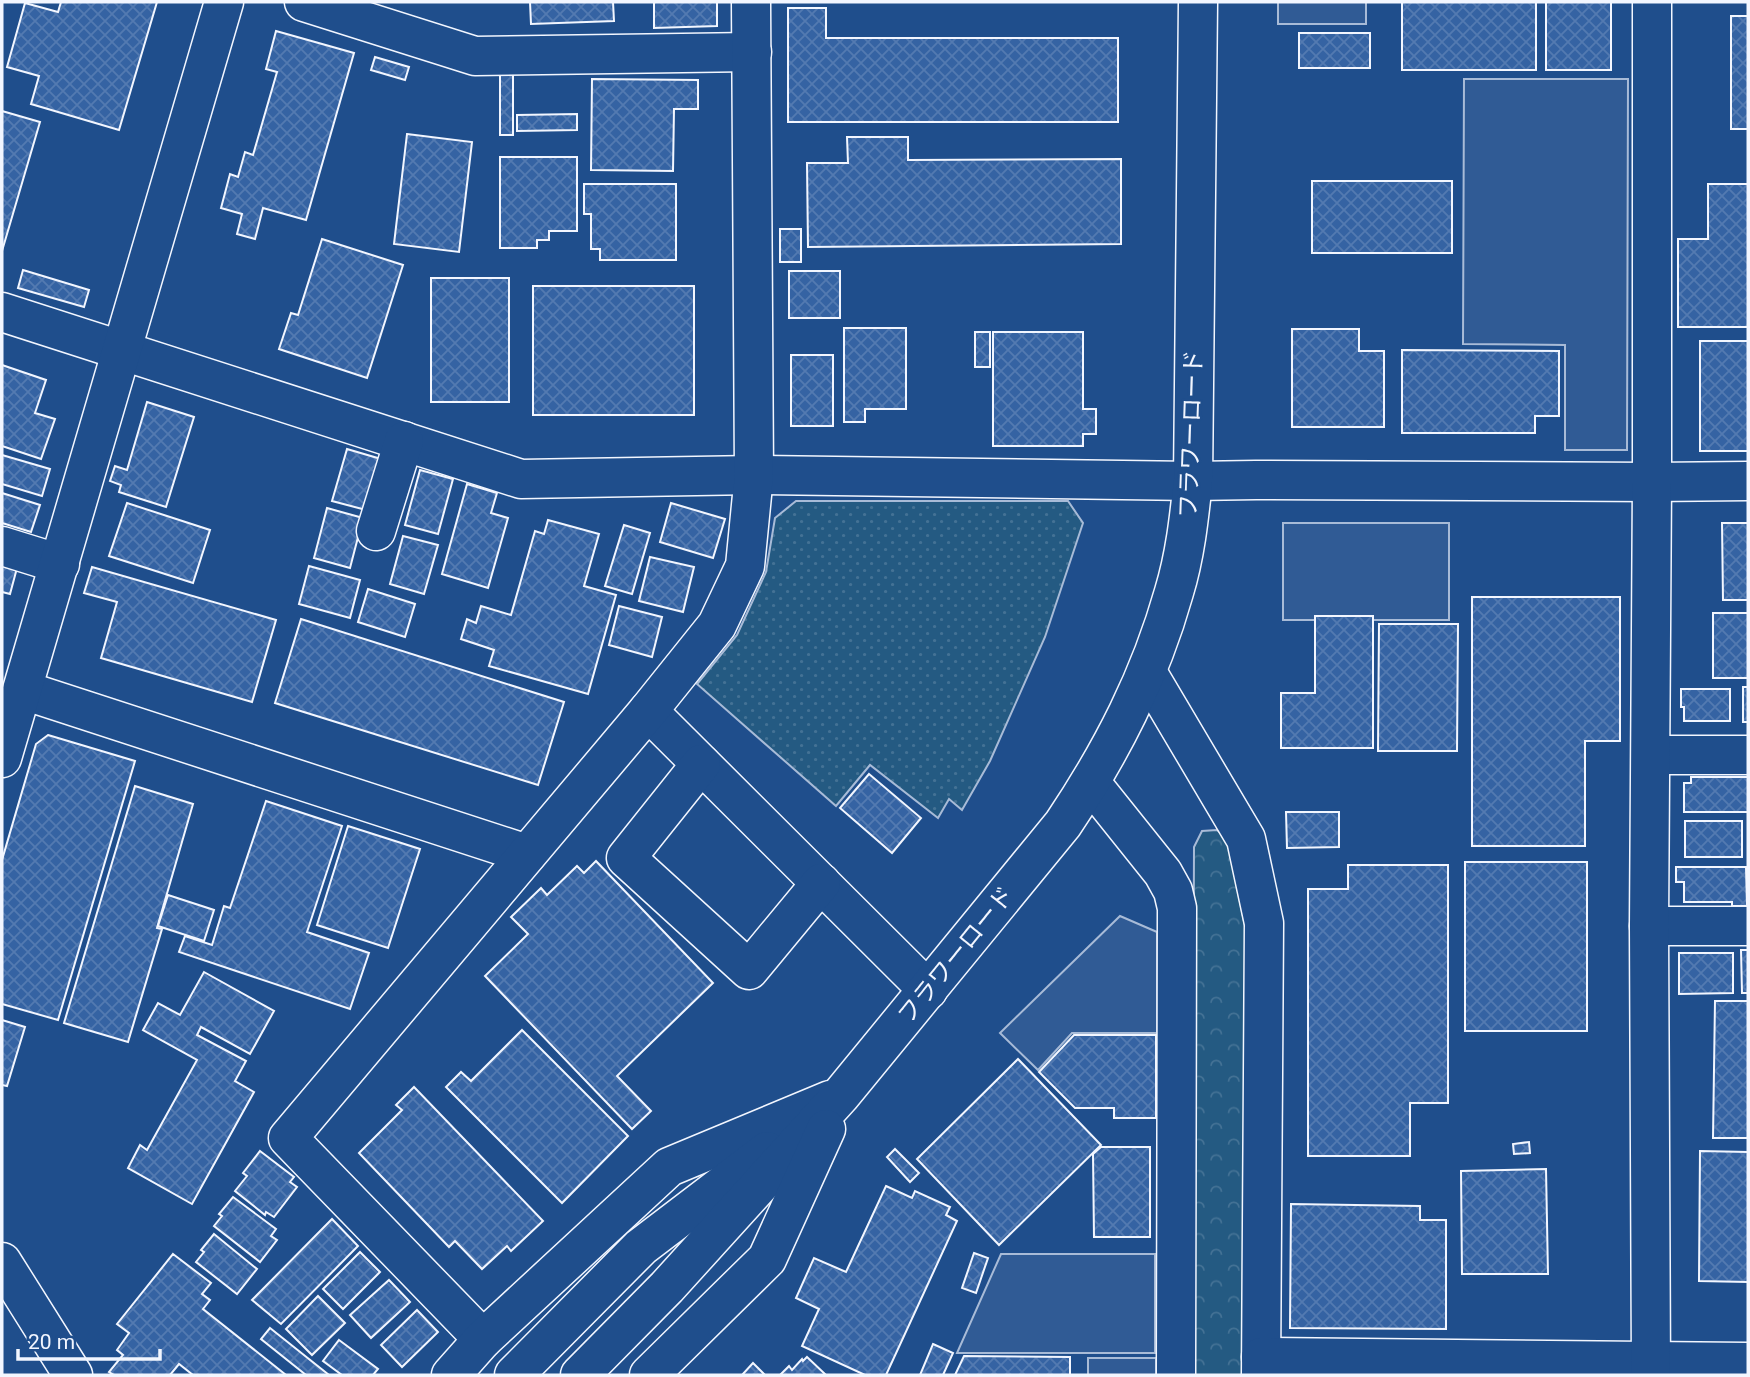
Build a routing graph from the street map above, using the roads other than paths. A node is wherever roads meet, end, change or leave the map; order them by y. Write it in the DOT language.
graph roads {
  1 [pos="224,2"];
  2 [pos="304,2"];
  3 [pos="751,2"];
  4 [pos="1198,2"];
  5 [pos="1652,2"];
  6 [pos="752,52"];
  7 [pos="2,312"];
  8 [pos="122,351"];
  9 [pos="404,441"];
  10 [pos="754,475"];
  11 [pos="1193,481"];
  12 [pos="1748,481"];
  13 [pos="1652,482"];
  14 [pos="376,530"];
  15 [pos="2,546"];
  16 [pos="60,564"];
  17 [pos="1147,672"];
  18 [pos="23,690"];
  19 [pos="648,711"];
  20 [pos="1651,755"];
  21 [pos="1748,755"];
  22 [pos="2,758"];
  23 [pos="701,764"];
  24 [pos="1091,783"];
  25 [pos="527,855"];
  26 [pos="821,883"];
  27 [pos="1649,926"];
  28 [pos="1748,926"];
  29 [pos="928,990"];
  30 [pos="841,1095"];
  31 [pos="2,1262"];
  32 [pos="483,1339"];
  33 [pos="1748,1362"];
  34 [pos="1261,1366"];
  35 [pos="1406,1367"];
  36 [pos="1651,1368"];
  37 [pos="73,1375"];
  38 [pos="451,1375"];
  39 [pos="514,1375"];
  40 [pos="580,1375"];
  41 [pos="649,1375"];
  42 [pos="1176,1375"];
  1 -- 8 [label="street"];
  2 -- 6 [label="street"];
  3 -- 6 [label="street"];
  4 -- 11 [label="street, フラワーロード"];
  5 -- 13 [label="street"];
  6 -- 10 [label="street"];
  7 -- 8 [label="street"];
  8 -- 9 [label="street"];
  8 -- 16 [label="street"];
  9 -- 10 [label="street"];
  9 -- 14 [label="street"];
  10 -- 11 [label="street"];
  10 -- 19 [label="street"];
  11 -- 13 [label="street"];
  11 -- 17 [label="street, フラワーロード"];
  12 -- 13 [label="street"];
  13 -- 20 [label="street"];
  15 -- 16 [label="street"];
  16 -- 18 [label="street"];
  17 -- 24 [label="street, フラワーロード"];
  17 -- 34 [label="street"];
  18 -- 22 [label="street"];
  18 -- 25 [label="street"];
  19 -- 23 [label="street"];
  19 -- 25 [label="street"];
  20 -- 21 [label="street"];
  20 -- 27 [label="street"];
  23 -- 26 [label="street"];
  23 -- 26 [label="street"];
  24 -- 29 [label="street, フラワーロード"];
  24 -- 42 [label="street"];
  25 -- 32 [label="street"];
  26 -- 29 [label="street"];
  27 -- 28 [label="street"];
  27 -- 36 [label="street"];
  29 -- 30 [label="street, フラワーロード"];
  30 -- 32 [label="street"];
  30 -- 39 [label="street, フラワーロード"];
  30 -- 40 [label="street, フラワーロード"];
  30 -- 41 [label="street"];
  31 -- 37 [label="street"];
  32 -- 38 [label="street"];
  33 -- 36 [label="street"];
  34 -- 35 [label="street"];
  35 -- 36 [label="street"];
}
